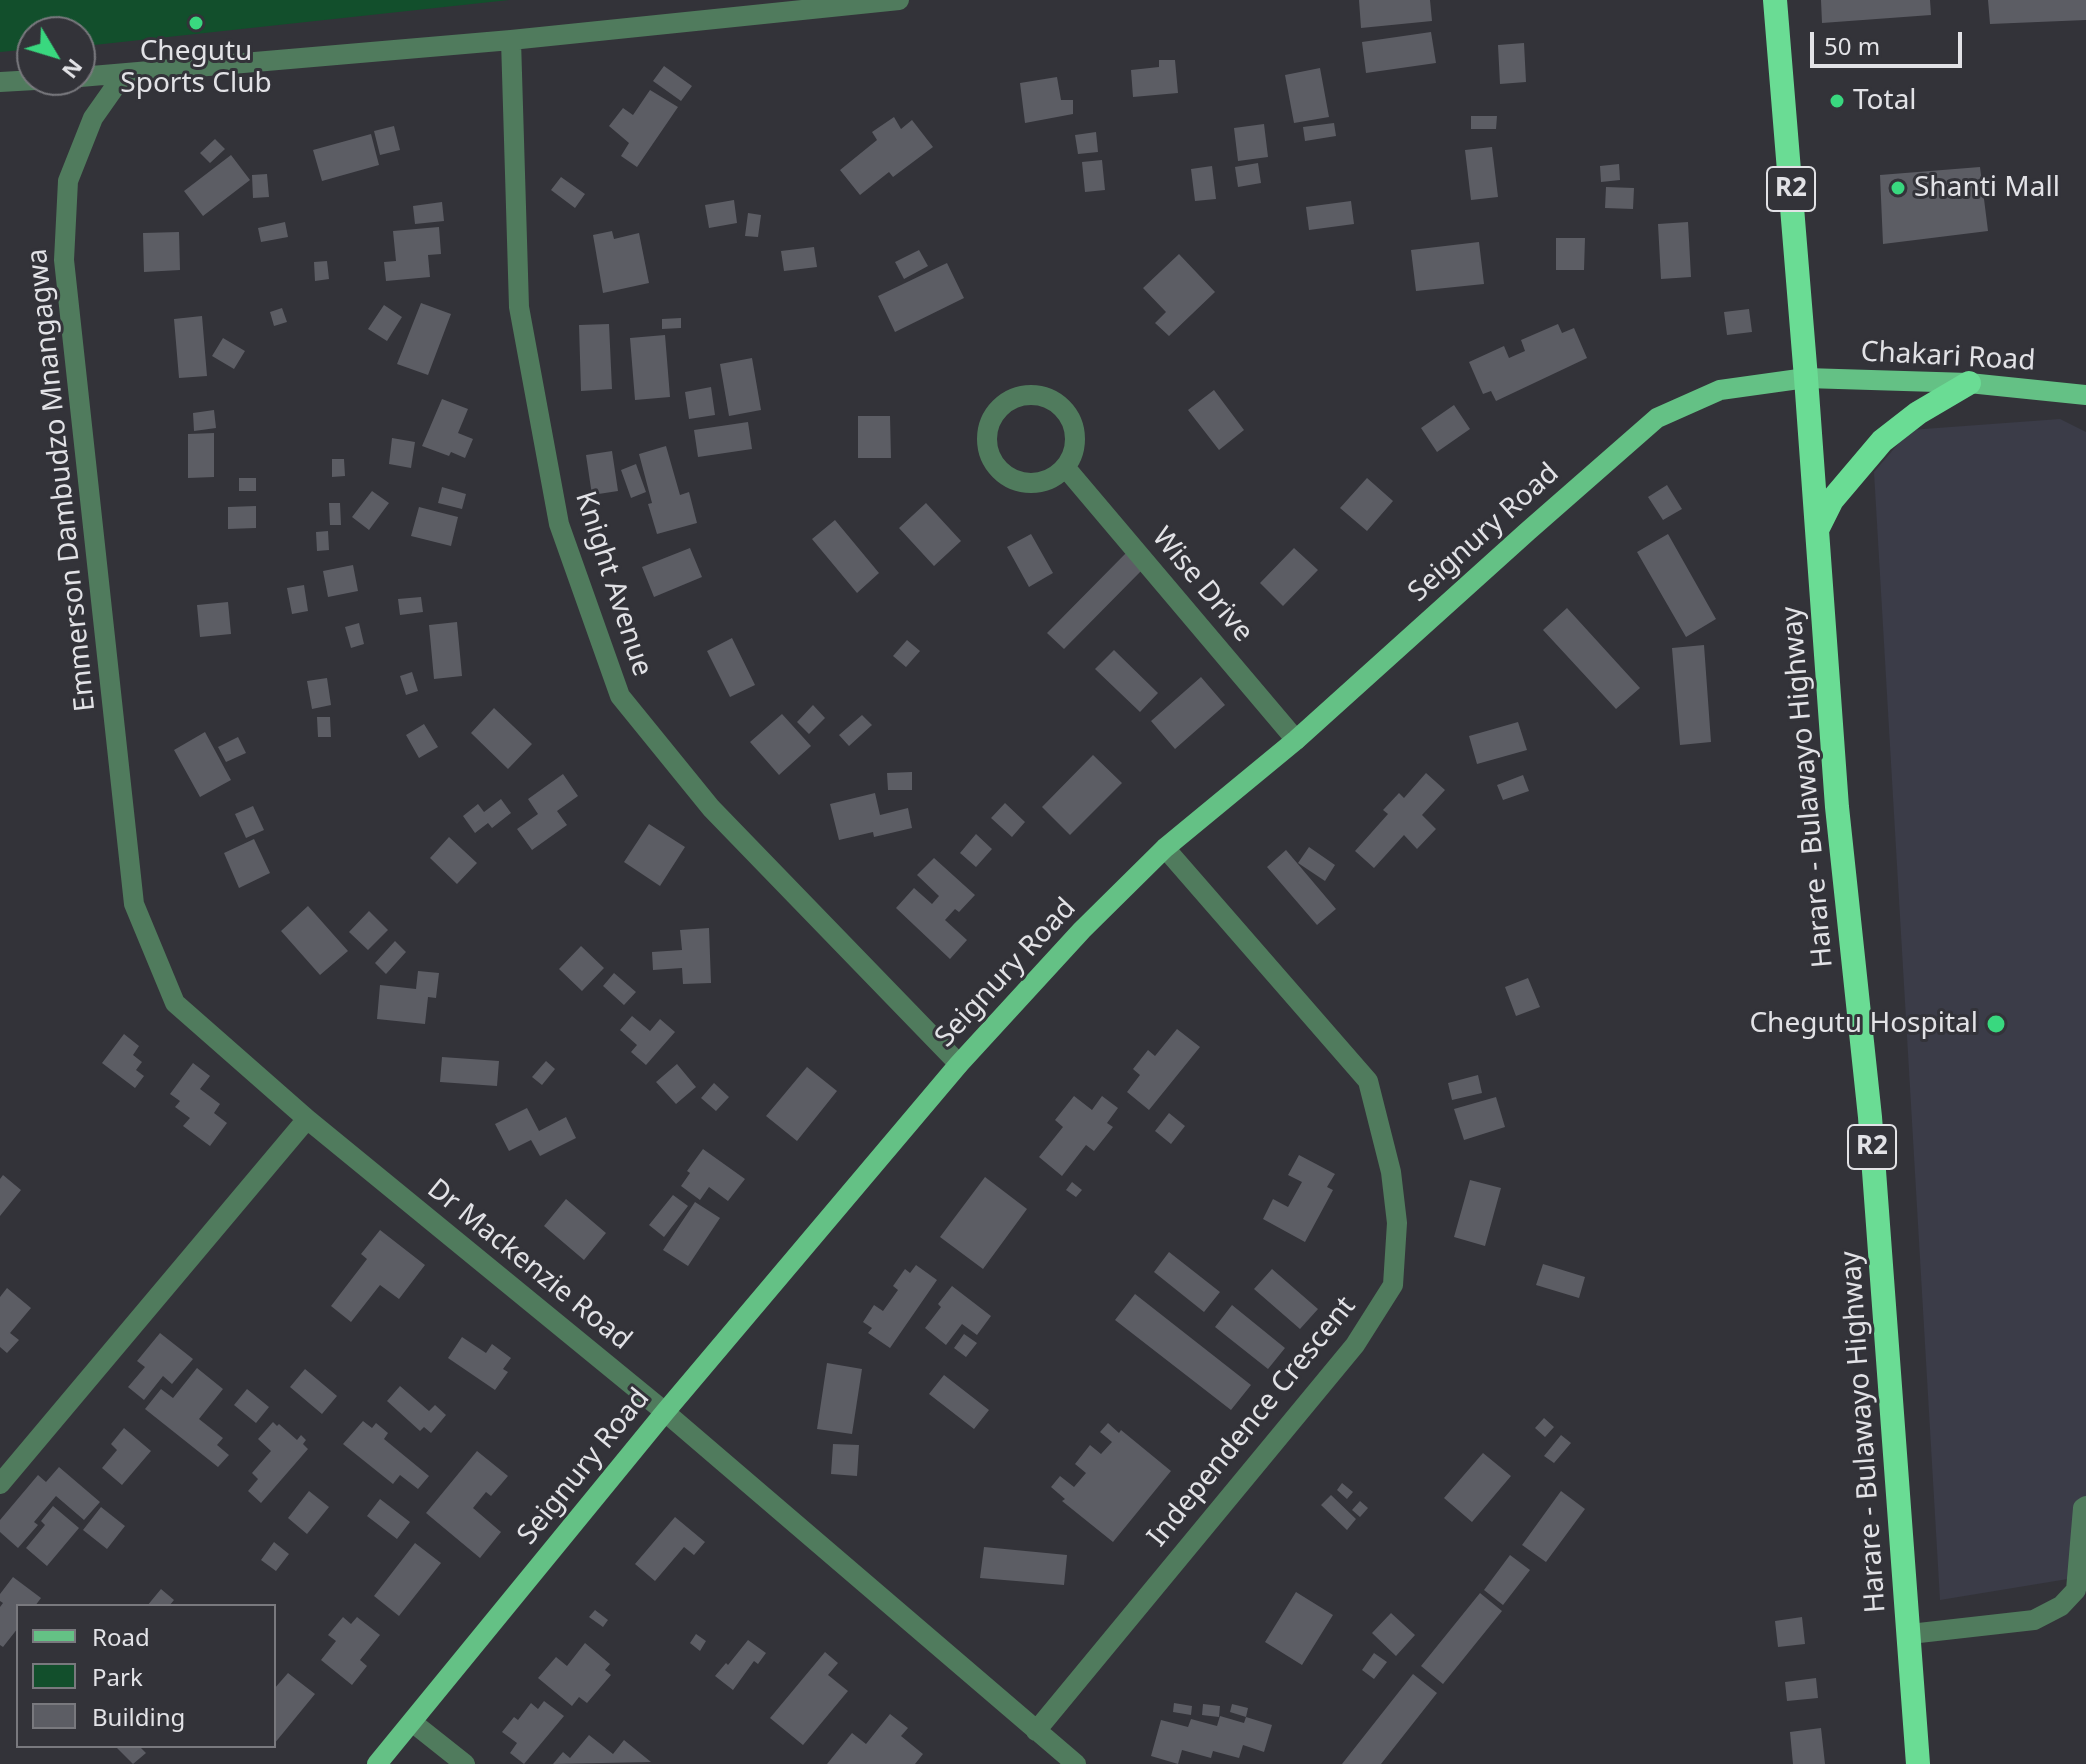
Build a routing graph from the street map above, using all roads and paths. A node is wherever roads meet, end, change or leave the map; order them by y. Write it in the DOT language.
graph roads {
  1 [pos="899,0"];
  2 [pos="1775,0"];
  3 [pos="511,40"];
  4 [pos="124,74"];
  5 [pos="96,76"];
  6 [pos="1806,378"];
  7 [pos="1969,383"];
  8 [pos="2086,395"];
  9 [pos="1065,467"];
  10 [pos="1817,530"];
  11 [pos="1296,740"];
  12 [pos="1165,848"];
  13 [pos="134,904"];
  14 [pos="959,1064"];
  15 [pos="307,1119"];
  16 [pos="665,1412"];
  17 [pos="0,1484"];
  18 [pos="2086,1506"];
  19 [pos="1910,1634"];
  20 [pos="412,1722"];
  21 [pos="1036,1731"];
  22 [pos="377,1764"];
  23 [pos="465,1764"];
  24 [pos="1076,1764"];
  25 [pos="1918,1764"];
  1 -- 3 [label="street"];
  2 -- 6 [label="highway, R2"];
  3 -- 4 [label="street"];
  3 -- 14 [label="street, Knight Avenue"];
  4 -- 5 [label="street"];
  4 -- 13 [label="street, Emmerson Dambudzo Mnangagwa"];
  6 -- 7 [label="main road, Chakari Road"];
  6 -- 10 [label="highway, Harare - Bulawayo Highway / R2"];
  6 -- 11 [label="main road, Seignury Road"];
  7 -- 8 [label="main road, Chakari Road"];
  7 -- 10 [label="highway"];
  9 -- 9 [label="street"];
  9 -- 11 [label="street, Wise Drive"];
  10 -- 19 [label="highway, Harare - Bulawayo Highway / R2"];
  11 -- 12 [label="main road, Seignury Road"];
  12 -- 14 [label="main road, Seignury Road"];
  12 -- 21 [label="street, Independence Crescent"];
  13 -- 15 [label="street, Dr Mackenzie Road"];
  14 -- 16 [label="main road, Seignury Road"];
  15 -- 16 [label="street, Dr Mackenzie Road"];
  15 -- 17 [label="street"];
  16 -- 20 [label="main road, Seignury Road"];
  16 -- 21 [label="street, Dr Mackenzie Road"];
  18 -- 19 [label="street"];
  19 -- 25 [label="highway, Harare - Bulawayo Highway / R2"];
  20 -- 22 [label="main road, Seignury Road"];
  20 -- 23 [label="street"];
  21 -- 24 [label="street, Dr Mackenzie Road"];
}
